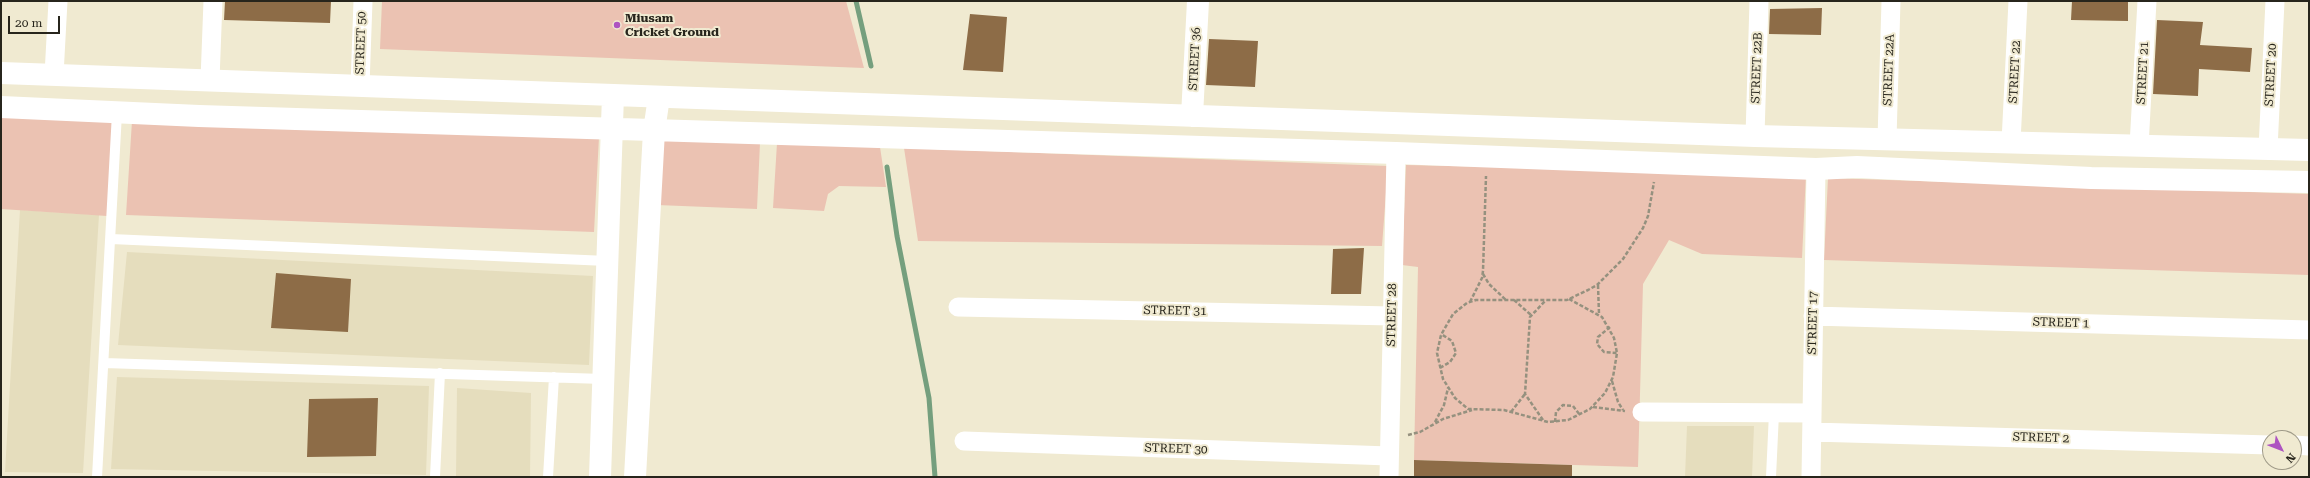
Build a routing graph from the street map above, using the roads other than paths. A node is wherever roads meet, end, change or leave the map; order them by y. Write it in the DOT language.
graph roads {
  1 [pos="58,1"];
  2 [pos="213,1"];
  3 [pos="363,1"];
  4 [pos="1198,1"];
  5 [pos="1759,1"];
  6 [pos="1891,1"];
  7 [pos="2018,1"];
  8 [pos="2146,1"];
  9 [pos="2275,1"];
  10 [pos="1,72"];
  11 [pos="54,75"];
  12 [pos="210,80"];
  13 [pos="360,86"];
  14 [pos="613,95"];
  15 [pos="659,97"];
  16 [pos="1,108"];
  17 [pos="117,113"];
  18 [pos="1192,116"];
  19 [pos="1276,119"];
  20 [pos="610,129"];
  21 [pos="654,131"];
  22 [pos="1644,131"];
  23 [pos="1755,136"];
  24 [pos="1887,139"];
  25 [pos="2011,142"];
  26 [pos="2070,144"];
  27 [pos="2139,146"];
  28 [pos="1274,149"];
  29 [pos="2268,149"];
  30 [pos="2309,150"];
  31 [pos="1396,153"];
  32 [pos="1648,162"];
  33 [pos="1816,169"];
  34 [pos="2068,177"];
  35 [pos="2309,182"];
  36 [pos="111,239"];
  37 [pos="607,261"];
  38 [pos="958,306"];
  39 [pos="1392,316"];
  40 [pos="1813,316"];
  41 [pos="2309,330"];
  42 [pos="104,363"];
  43 [pos="440,374"];
  44 [pos="554,377"];
  45 [pos="603,379"];
  46 [pos="1633,411"];
  47 [pos="1774,413"];
  48 [pos="1812,413"];
  49 [pos="1812,432"];
  50 [pos="964,441"];
  51 [pos="2262,444"];
  52 [pos="1389,448"];
  53 [pos="97,477"];
  54 [pos="435,477"];
  55 [pos="548,477"];
  56 [pos="600,477"];
  57 [pos="635,477"];
  58 [pos="1389,477"];
  59 [pos="1771,477"];
  60 [pos="1811,477"];
  1 -- 11 [label="street"];
  2 -- 12 [label="street"];
  3 -- 13 [label="street, STREET 50"];
  4 -- 18 [label="street, STREET 36"];
  5 -- 23 [label="street, STREET 22B"];
  6 -- 24 [label="street, STREET 22A"];
  7 -- 25 [label="street, STREET 22"];
  8 -- 27 [label="street, STREET 21"];
  9 -- 29 [label="street, STREET 20"];
  10 -- 11 [label="street"];
  11 -- 12 [label="street"];
  12 -- 13 [label="street"];
  13 -- 14 [label="street"];
  14 -- 15 [label="street"];
  14 -- 20 [label="street"];
  15 -- 18 [label="street"];
  15 -- 21 [label="street"];
  16 -- 17 [label="street"];
  17 -- 20 [label="street"];
  17 -- 36 [label="lane"];
  18 -- 19 [label="street"];
  19 -- 22 [label="street"];
  19 -- 28 [label="street"];
  20 -- 21 [label="street"];
  20 -- 37 [label="street"];
  21 -- 28 [label="street"];
  21 -- 57 [label="street"];
  22 -- 23 [label="street"];
  22 -- 32 [label="street"];
  23 -- 24 [label="street"];
  24 -- 25 [label="street"];
  25 -- 26 [label="street"];
  26 -- 27 [label="street"];
  26 -- 34 [label="street"];
  27 -- 29 [label="street"];
  28 -- 31 [label="street"];
  29 -- 30 [label="street"];
  31 -- 32 [label="street"];
  31 -- 39 [label="street, STREET 28"];
  32 -- 33 [label="street"];
  33 -- 34 [label="street"];
  33 -- 40 [label="street, STREET 17"];
  34 -- 35 [label="street"];
  36 -- 37 [label="lane"];
  36 -- 42 [label="lane"];
  37 -- 45 [label="street"];
  38 -- 39 [label="street, STREET 31"];
  39 -- 52 [label="street, STREET 28"];
  40 -- 41 [label="street, STREET 1"];
  40 -- 48 [label="street, STREET 17"];
  42 -- 43 [label="lane"];
  42 -- 53 [label="lane"];
  43 -- 44 [label="lane"];
  43 -- 54 [label="lane"];
  44 -- 45 [label="lane"];
  44 -- 55 [label="lane"];
  45 -- 56 [label="street"];
  46 -- 47 [label="street"];
  47 -- 48 [label="street"];
  47 -- 59 [label="lane"];
  48 -- 49 [label="street, STREET 17"];
  49 -- 51 [label="street, STREET 2"];
  49 -- 60 [label="street, STREET 17"];
  50 -- 52 [label="street, STREET 30"];
  52 -- 58 [label="street, STREET 28"];
}
